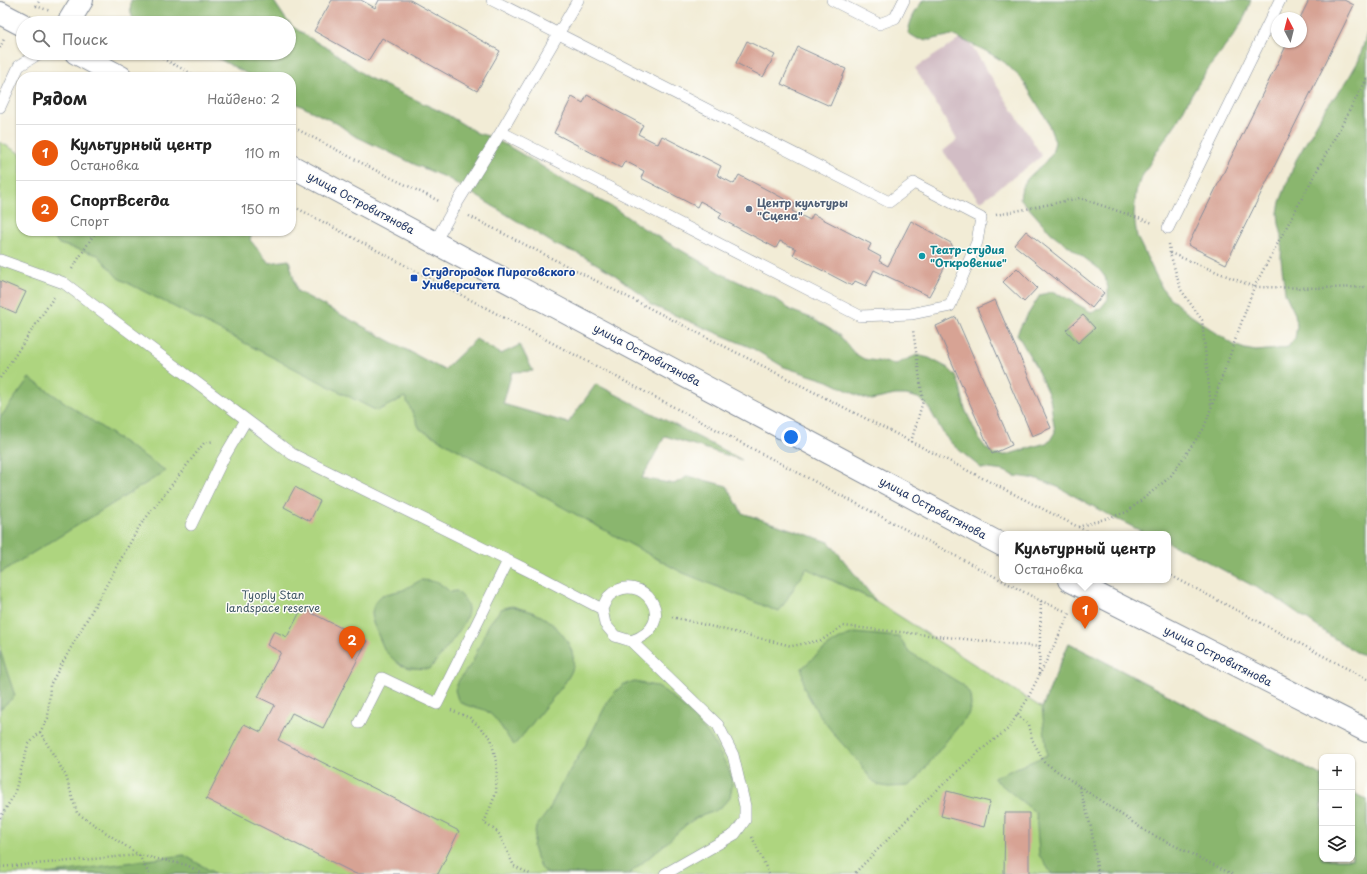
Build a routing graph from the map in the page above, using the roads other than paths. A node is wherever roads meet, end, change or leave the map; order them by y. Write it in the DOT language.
graph roads {
  1 [pos="82,0"];
  2 [pos="492,0"];
  3 [pos="578,0"];
  4 [pos="832,0"];
  5 [pos="904,0"];
  6 [pos="1280,0"];
  7 [pos="0,13"];
  8 [pos="72,16"];
  9 [pos="16,21"];
  10 [pos="560,33"];
  11 [pos="29,60"];
  12 [pos="89,60"];
  13 [pos="16,72"];
  14 [pos="112,72"];
  15 [pos="16,73"];
  16 [pos="0,108"];
  17 [pos="501,132"];
  18 [pos="296,169"];
  19 [pos="1168,228"];
  20 [pos="435,242"];
  21 [pos="0,260"];
  22 [pos="246,420"];
  23 [pos="191,525"];
  24 [pos="999,542"];
  25 [pos="508,561"];
  26 [pos="1075,583"];
  27 [pos="602,609"];
  28 [pos="631,641"];
  29 [pos="360,723"];
  30 [pos="1367,731"];
  31 [pos="665,874"];
  1 -- 8 [label="main road"];
  2 -- 10 [label="lane"];
  3 -- 10 [label="lane"];
  4 -- 5 [label="lane"];
  6 -- 19 [label="lane"];
  7 -- 9 [label="main road"];
  10 -- 17 [label="lane"];
  10 -- 17 [label="lane"];
  11 -- 13 [label="lane"];
  12 -- 14 [label="main road"];
  15 -- 16 [label="lane"];
  17 -- 20 [label="lane"];
  18 -- 20 [label="main road, улица Островитянова"];
  20 -- 24 [label="main road, улица Островитянова"];
  21 -- 22 [label="lane"];
  22 -- 23 [label="lane"];
  22 -- 25 [label="lane"];
  25 -- 27 [label="lane"];
  25 -- 29 [label="lane"];
  26 -- 30 [label="main road, улица Островитянова"];
  27 -- 28 [label="lane"];
  27 -- 28 [label="lane"];
  28 -- 31 [label="lane"];
}
